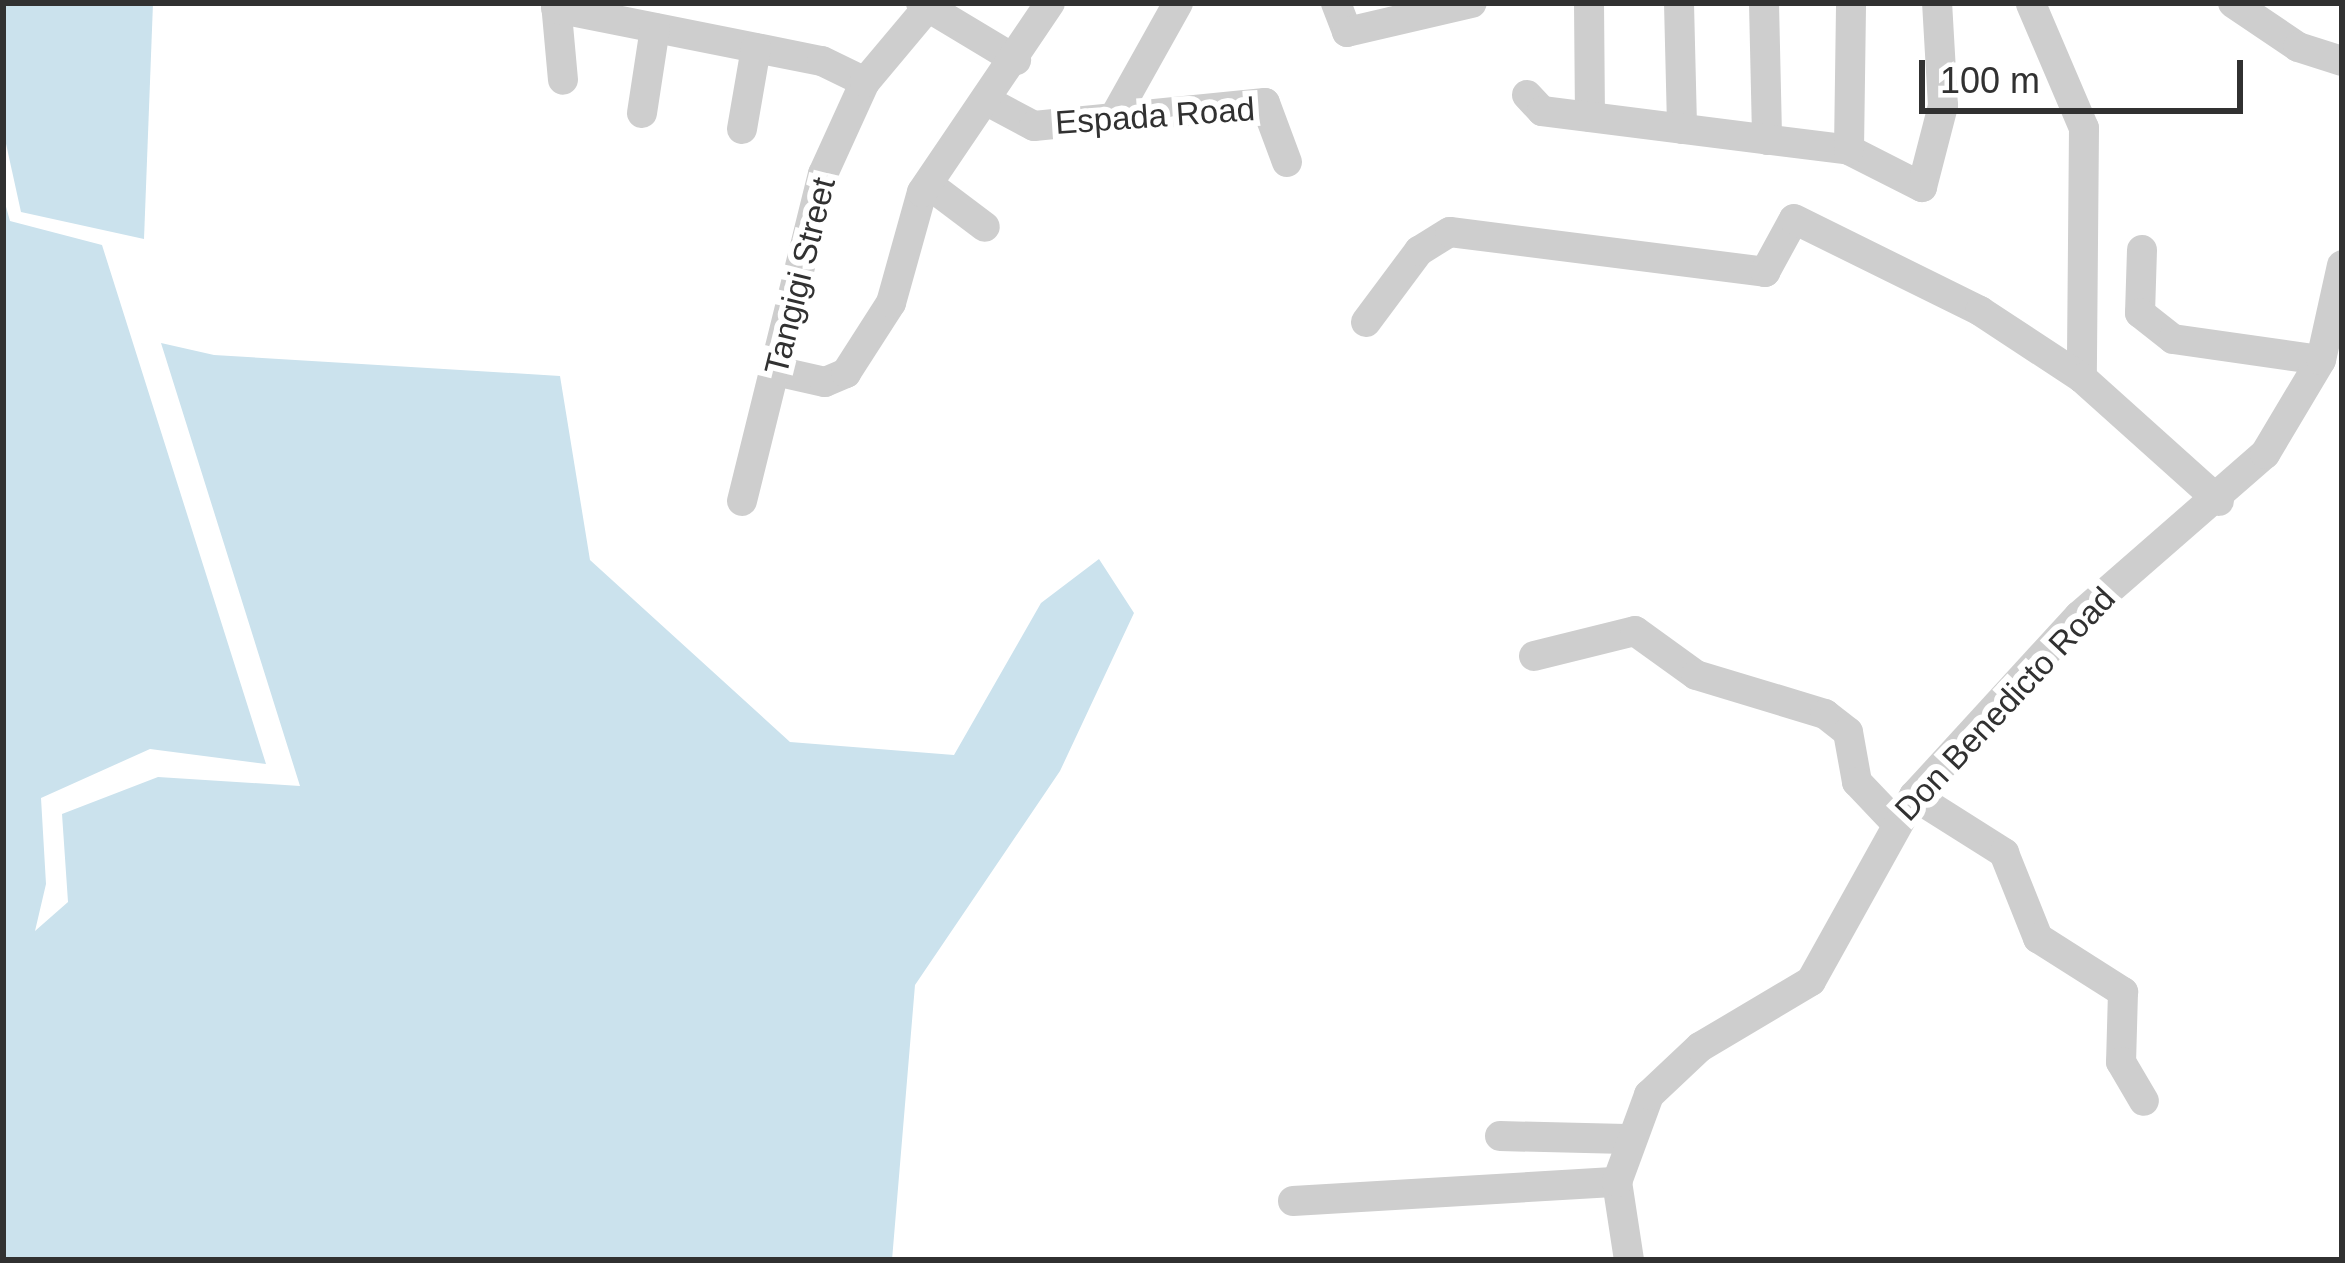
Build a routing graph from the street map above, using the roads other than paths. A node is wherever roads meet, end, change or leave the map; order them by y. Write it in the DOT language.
graph roads {
  1 [pos="1050,3"];
  2 [pos="1178,3"];
  3 [pos="1336,3"];
  4 [pos="1472,3"];
  5 [pos="1589,3"];
  6 [pos="1679,3"];
  7 [pos="1764,3"];
  8 [pos="1851,3"];
  9 [pos="1937,3"];
  10 [pos="2233,3"];
  11 [pos="2031,4"];
  12 [pos="556,5"];
  13 [pos="925,5"];
  14 [pos="655,28"];
  15 [pos="756,48"];
  16 [pos="1016,60"];
  17 [pos="2342,61"];
  18 [pos="563,80"];
  19 [pos="865,82"];
  20 [pos="1527,95"];
  21 [pos="989,102"];
  22 [pos="642,113"];
  23 [pos="1116,113"];
  24 [pos="1590,117"];
  25 [pos="742,128"];
  26 [pos="1682,129"];
  27 [pos="1767,140"];
  28 [pos="1849,150"];
  29 [pos="1287,162"];
  30 [pos="928,184"];
  31 [pos="985,227"];
  32 [pos="2142,250"];
  33 [pos="2342,265"];
  34 [pos="1366,322"];
  35 [pos="2320,360"];
  36 [pos="776,371"];
  37 [pos="2083,378"];
  38 [pos="742,501"];
  39 [pos="2218,501"];
  40 [pos="1534,656"];
  41 [pos="1914,796"];
  42 [pos="1894,821"];
  43 [pos="2144,1101"];
  44 [pos="1500,1136"];
  45 [pos="1626,1139"];
  46 [pos="1618,1182"];
  47 [pos="1293,1202"];
  48 [pos="1629,1260"];
  1 -- 16 [label="street"];
  2 -- 23 [label="street"];
  3 -- 4 [label="street"];
  5 -- 24 [label="street"];
  6 -- 26 [label="street"];
  7 -- 27 [label="street"];
  8 -- 28 [label="street"];
  9 -- 28 [label="street"];
  10 -- 17 [label="street"];
  11 -- 37 [label="street"];
  12 -- 14 [label="street"];
  12 -- 18 [label="street"];
  13 -- 16 [label="street"];
  13 -- 19 [label="street, Tangigi Street"];
  14 -- 15 [label="street"];
  14 -- 22 [label="street"];
  15 -- 19 [label="street"];
  15 -- 25 [label="street"];
  16 -- 21 [label="street"];
  19 -- 36 [label="street, Tangigi Street"];
  20 -- 24 [label="street"];
  21 -- 23 [label="street, Espada Road"];
  21 -- 30 [label="street"];
  23 -- 29 [label="street, Espada Road"];
  24 -- 26 [label="street"];
  26 -- 27 [label="street"];
  27 -- 28 [label="street"];
  30 -- 31 [label="street"];
  30 -- 36 [label="street"];
  32 -- 35 [label="street"];
  33 -- 35 [label="street, Don Benedicto Road"];
  34 -- 37 [label="street"];
  35 -- 39 [label="street, Don Benedicto Road"];
  36 -- 38 [label="street, Tangigi Street"];
  37 -- 39 [label="street"];
  39 -- 41 [label="street, Don Benedicto Road"];
  40 -- 42 [label="street"];
  41 -- 42 [label="street, Don Benedicto Road"];
  41 -- 43 [label="street"];
  42 -- 45 [label="street, Don Benedicto Road"];
  44 -- 45 [label="street"];
  45 -- 46 [label="street, Don Benedicto Road"];
  46 -- 47 [label="street"];
  46 -- 48 [label="street, Don Benedicto Road"];
}
